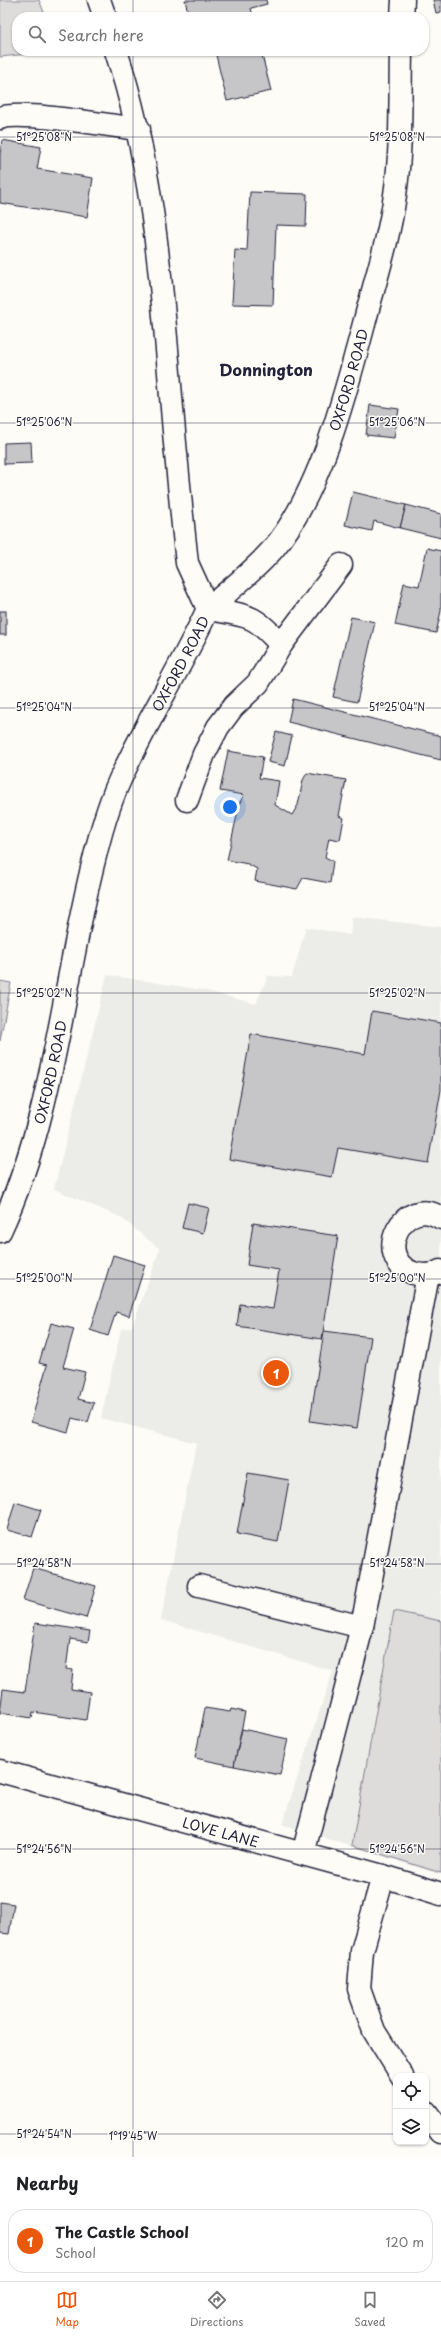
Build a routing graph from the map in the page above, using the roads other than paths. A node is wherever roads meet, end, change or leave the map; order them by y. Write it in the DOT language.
graph roads {
  1 [pos="99,0"];
  2 [pos="403,0"];
  3 [pos="103,12"];
  4 [pos="402,12"];
  5 [pos="117,56"];
  6 [pos="401,56"];
  7 [pos="0,118"];
  8 [pos="139,129"];
  9 [pos="342,565"];
  10 [pos="208,609"];
  11 [pos="281,645"];
  12 [pos="187,800"];
  13 [pos="441,1218"];
  14 [pos="0,1230"];
  15 [pos="434,1273"];
  16 [pos="199,1586"];
  17 [pos="362,1627"];
  18 [pos="0,1771"];
  19 [pos="303,1854"];
  20 [pos="383,1876"];
  21 [pos="441,1894"];
  22 [pos="400,2073"];
  23 [pos="429,2116"];
  24 [pos="441,2132"];
  1 -- 3 [label="street"];
  2 -- 4 [label="street"];
  5 -- 8 [label="street"];
  6 -- 10 [label="street, OXFORD ROAD"];
  7 -- 8 [label="street"];
  8 -- 10 [label="street"];
  9 -- 11 [label="street"];
  10 -- 11 [label="street"];
  10 -- 14 [label="street, OXFORD ROAD"];
  11 -- 12 [label="street"];
  13 -- 15 [label="street"];
  15 -- 17 [label="street"];
  16 -- 17 [label="street"];
  17 -- 19 [label="street"];
  18 -- 19 [label="street, LOVE LANE"];
  19 -- 20 [label="street, LOVE LANE"];
  20 -- 21 [label="street, LOVE LANE"];
  20 -- 22 [label="street"];
  23 -- 24 [label="street"];
}
